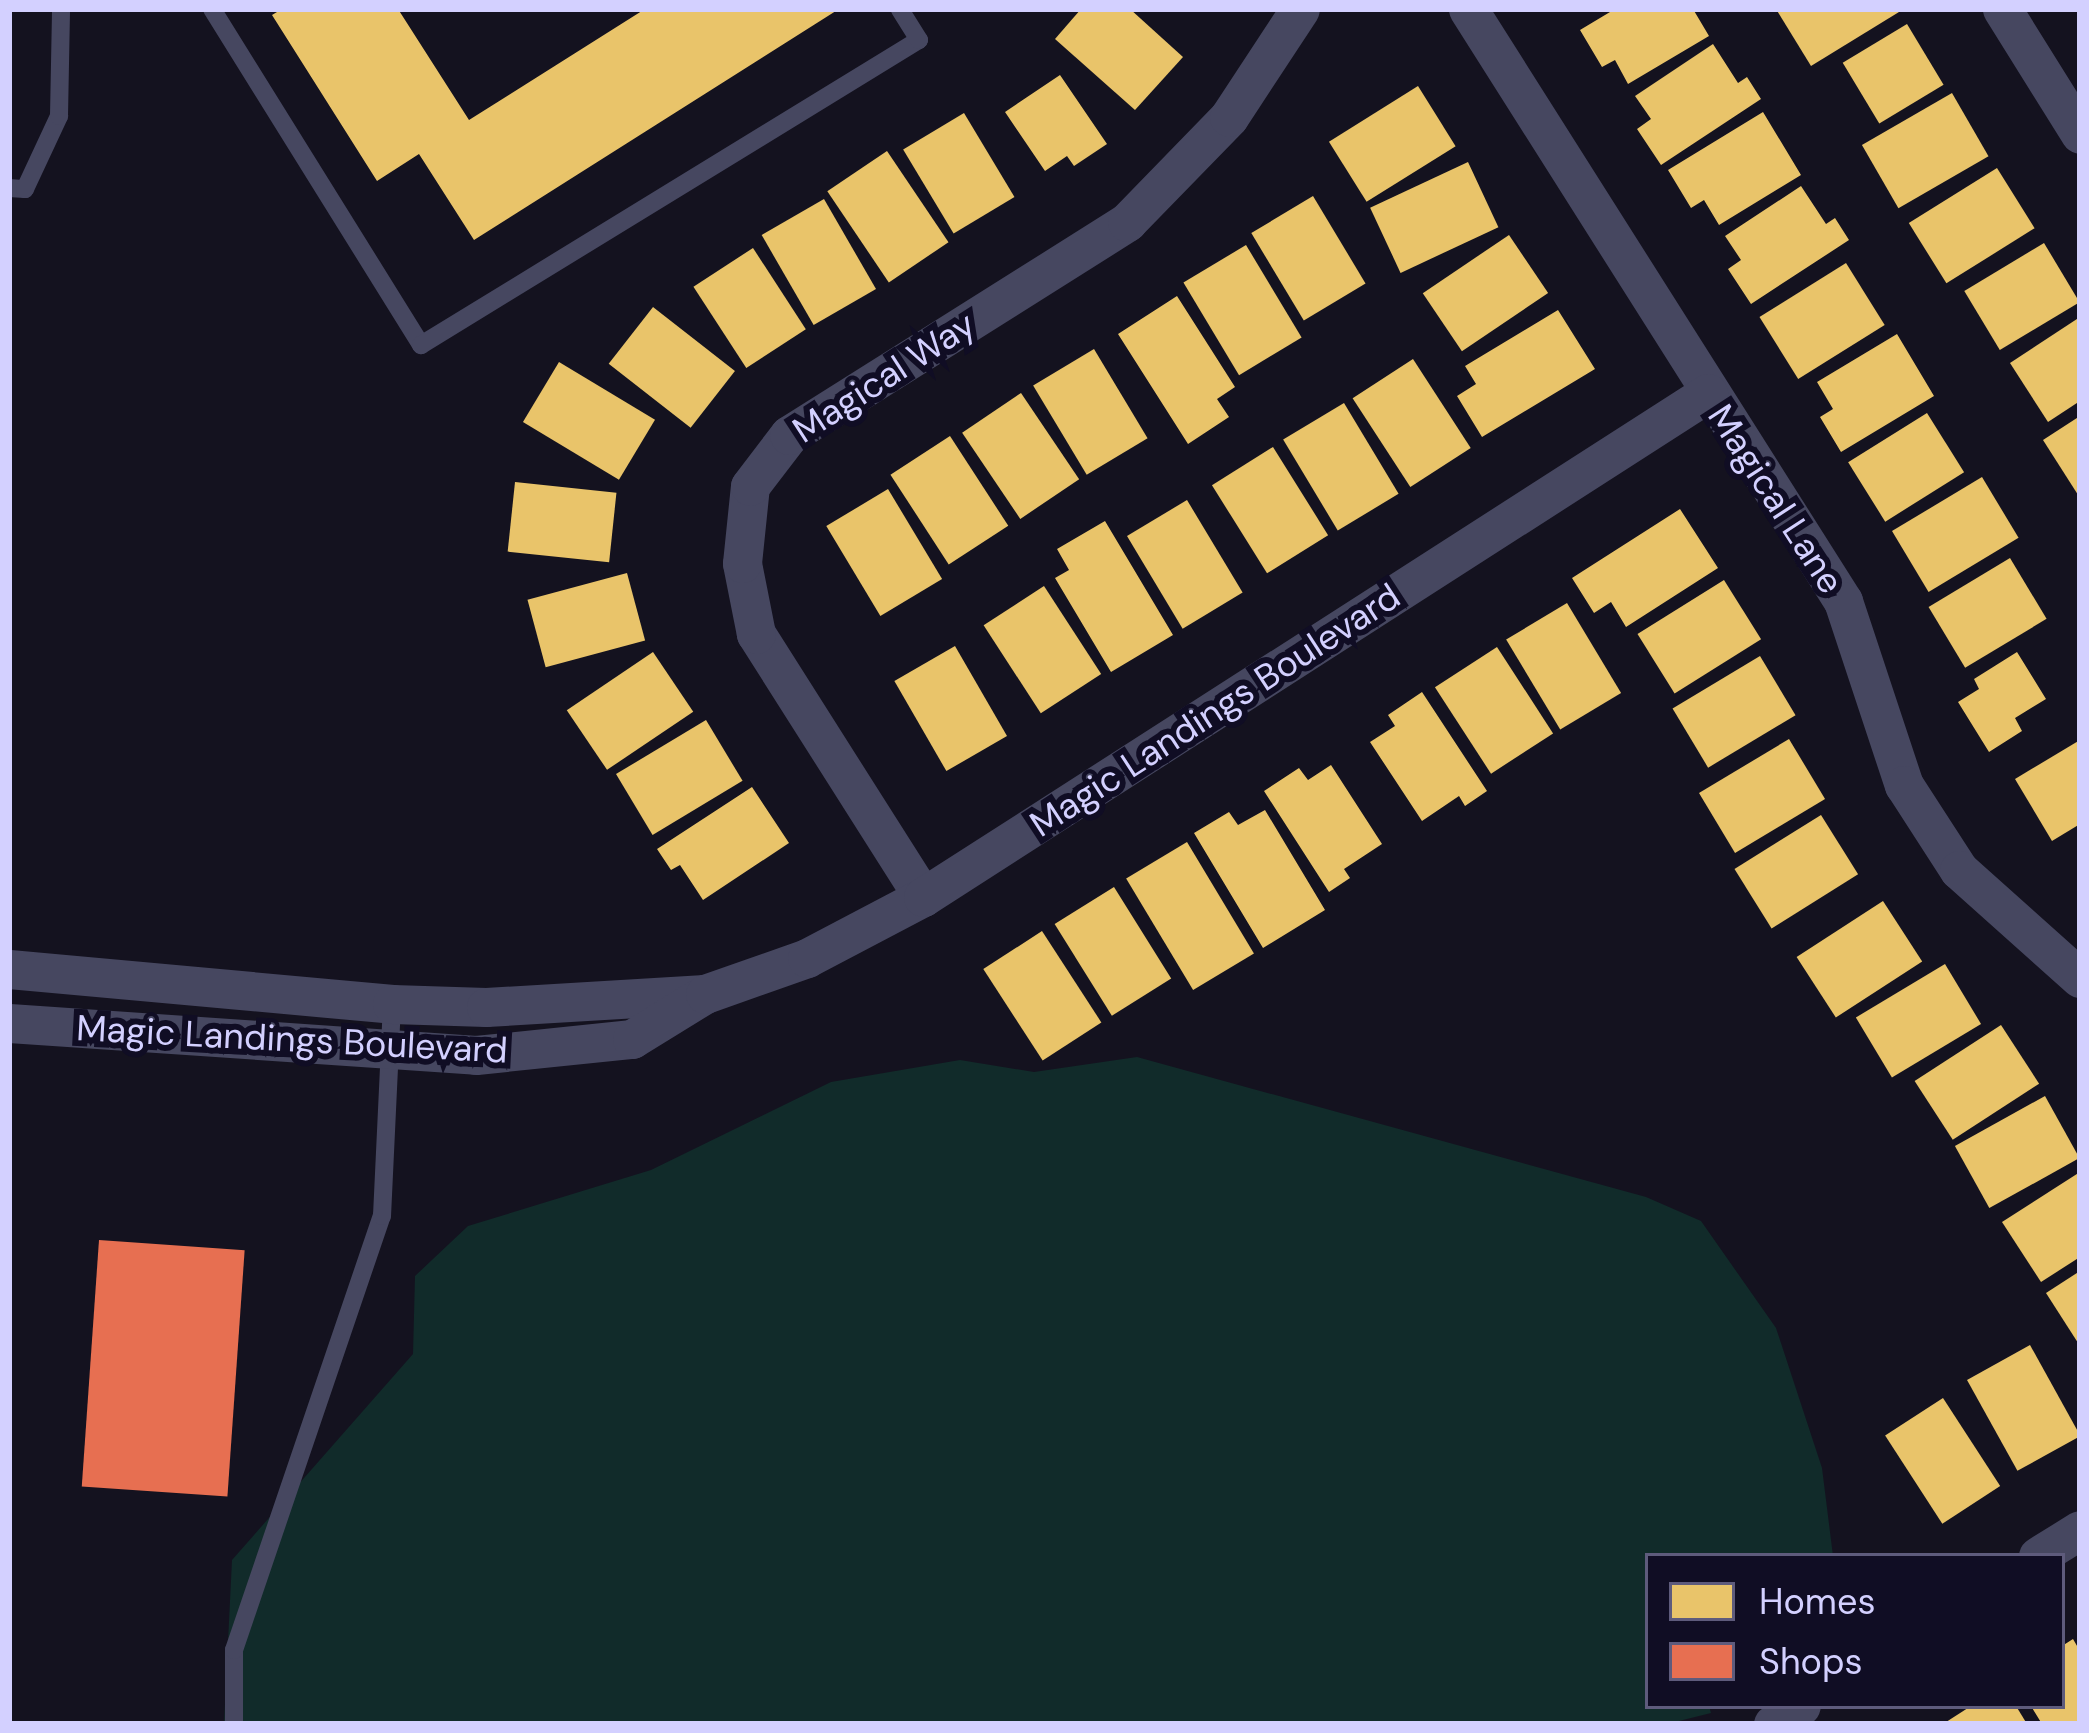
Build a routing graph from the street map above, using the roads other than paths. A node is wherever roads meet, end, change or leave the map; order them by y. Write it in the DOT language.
graph roads {
  1 [pos="61,9"];
  2 [pos="212,9"];
  3 [pos="900,9"];
  4 [pos="1300,9"];
  5 [pos="1468,9"];
  6 [pos="2002,9"];
  7 [pos="2080,134"];
  8 [pos="9,188"];
  9 [pos="1708,393"];
  10 [pos="923,897"];
  11 [pos="9,969"];
  12 [pos="2080,978"];
  13 [pos="705,994"];
  14 [pos="392,1004"];
  15 [pos="9,1023"];
  16 [pos="391,1046"];
  17 [pos="2080,1529"];
  18 [pos="2043,1553"];
  19 [pos="234,1724"];
  1 -- 8 [label="lane"];
  2 -- 3 [label="lane"];
  4 -- 10 [label="street, Magical Way"];
  5 -- 9 [label="street, Magical Lane"];
  6 -- 7 [label="street"];
  9 -- 10 [label="street, Magic Landings Boulevard"];
  9 -- 12 [label="street, Magical Lane"];
  10 -- 13 [label="street, Magic Landings Boulevard"];
  11 -- 14 [label="street, Magic Landings Boulevard"];
  13 -- 14 [label="street, Magic Landings Boulevard"];
  13 -- 16 [label="street, Magic Landings Boulevard"];
  14 -- 16 [label="lane"];
  15 -- 16 [label="street, Magic Landings Boulevard"];
  16 -- 19 [label="lane"];
  17 -- 18 [label="street"];
}
